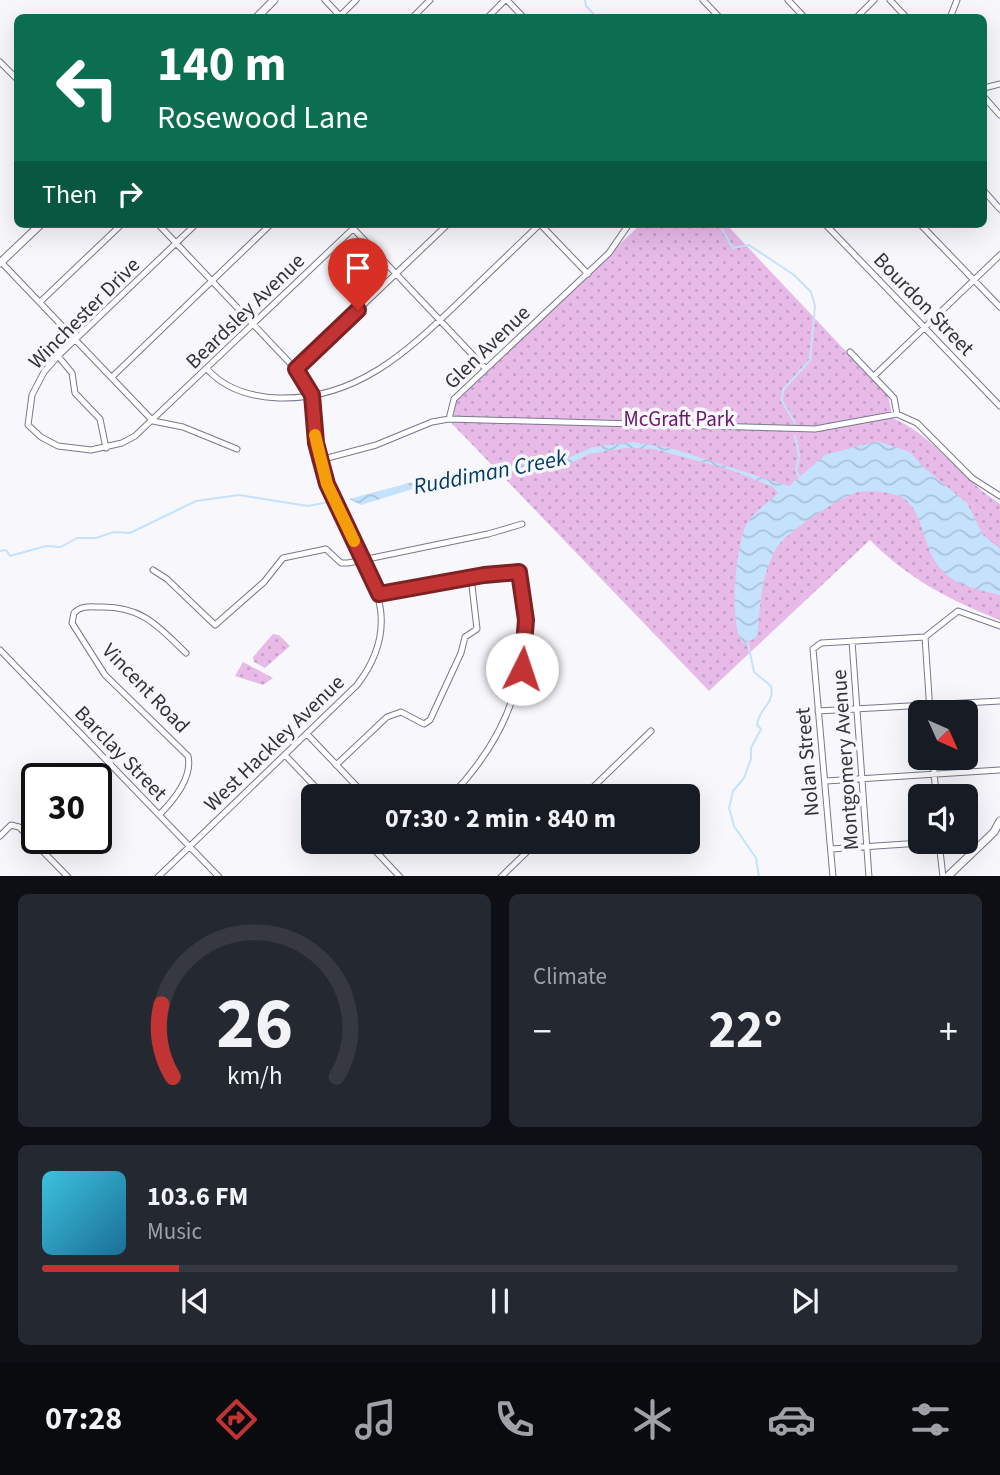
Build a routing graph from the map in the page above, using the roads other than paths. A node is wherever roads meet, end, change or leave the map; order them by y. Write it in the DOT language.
graph roads {
  1 [pos="274,0"];
  2 [pos="325,0"];
  3 [pos="356,0"];
  4 [pos="430,0"];
  5 [pos="506,0"];
  6 [pos="703,0"];
  7 [pos="788,0"];
  8 [pos="873,0"];
  9 [pos="890,0"];
  10 [pos="260,14"];
  11 [pos="337,14"];
  12 [pos="343,14"];
  13 [pos="416,14"];
  14 [pos="491,14"];
  15 [pos="520,14"];
  16 [pos="716,14"];
  17 [pos="801,14"];
  18 [pos="860,14"];
  19 [pos="903,14"];
  20 [pos="0,62"];
  21 [pos="14,76"];
  22 [pos="987,100"];
  23 [pos="1000,114"];
  24 [pos="987,194"];
  25 [pos="1000,209"];
  26 [pos="37,228"];
  27 [pos="118,228"];
  28 [pos="162,228"];
  29 [pos="193,228"];
  30 [pos="267,228"];
  31 [pos="351,228"];
  32 [pos="355,228"];
  33 [pos="444,228"];
  34 [pos="536,228"];
  35 [pos="544,228"];
  36 [pos="627,228"];
  37 [pos="828,228"];
  38 [pos="834,228"];
  39 [pos="924,228"];
  40 [pos="831,231"];
  41 [pos="177,243"];
  42 [pos="1000,255"];
  43 [pos="0,263"];
  44 [pos="396,274"];
  45 [pos="588,274"];
  46 [pos="974,279"];
  47 [pos="212,280"];
  48 [pos="40,302"];
  49 [pos="1000,307"];
  50 [pos="440,320"];
  51 [pos="254,324"];
  52 [pos="924,327"];
  53 [pos="76,340"];
  54 [pos="850,352"];
  55 [pos="58,356"];
  56 [pos="485,368"];
  57 [pos="207,369"];
  58 [pos="296,369"];
  59 [pos="874,376"];
  60 [pos="112,377"];
  61 [pos="312,395"];
  62 [pos="1000,406"];
  63 [pos="897,414"];
  64 [pos="449,419"];
  65 [pos="153,421"];
  66 [pos="106,448"];
  67 [pos="237,449"];
  68 [pos="320,460"];
  69 [pos="1000,496"];
  70 [pos="522,524"];
  71 [pos="362,558"];
  72 [pos="153,570"];
  73 [pos="471,577"];
  74 [pos="379,594"];
  75 [pos="1000,625"];
  76 [pos="925,637"];
  77 [pos="852,641"];
  78 [pos="0,650"];
  79 [pos="186,653"];
  80 [pos="929,700"];
  81 [pos="1000,701"];
  82 [pos="978,704"];
  83 [pos="908,709"];
  84 [pos="857,710"];
  85 [pos="818,711"];
  86 [pos="651,731"];
  87 [pos="307,734"];
  88 [pos="285,755"];
  89 [pos="336,765"];
  90 [pos="934,770"];
  91 [pos="1000,770"];
  92 [pos="934,774"];
  93 [pos="862,778"];
  94 [pos="826,781"];
  95 [pos="313,784"];
  96 [pos="354,784"];
  97 [pos="461,784"];
  98 [pos="596,784"];
  99 [pos="935,784"];
  100 [pos="159,815"];
  101 [pos="1000,821"];
  102 [pos="0,836"];
  103 [pos="908,844"];
  104 [pos="190,846"];
  105 [pos="867,846"];
  106 [pos="831,849"];
  107 [pos="378,854"];
  108 [pos="525,854"];
  109 [pos="940,854"];
  110 [pos="67,876"];
  111 [pos="159,876"];
  112 [pos="218,876"];
  113 [pos="399,876"];
  114 [pos="502,876"];
  115 [pos="833,876"];
  116 [pos="869,876"];
  117 [pos="945,876"];
  118 [pos="946,876"];
  1 -- 10 [label="main road"];
  2 -- 11 [label="street"];
  3 -- 12 [label="street"];
  4 -- 13 [label="street"];
  5 -- 14 [label="street"];
  5 -- 15 [label="street"];
  6 -- 16 [label="street"];
  7 -- 17 [label="street"];
  8 -- 18 [label="street"];
  9 -- 19 [label="street"];
  20 -- 21 [label="street"];
  22 -- 23 [label="street"];
  24 -- 25 [label="street"];
  26 -- 43 [label="main road"];
  27 -- 48 [label="street"];
  28 -- 41 [label="street"];
  29 -- 41 [label="street, Winchester Drive"];
  30 -- 47 [label="street"];
  31 -- 51 [label="street, Beardsley Avenue"];
  32 -- 44 [label="street"];
  33 -- 44 [label="street"];
  34 -- 50 [label="street"];
  35 -- 45 [label="street"];
  36 -- 45 [label="street, Glen Avenue"];
  37 -- 40 [label="street, Bourdon Street"];
  38 -- 40 [label="street"];
  39 -- 46 [label="street"];
  40 -- 52 [label="street, Bourdon Street"];
  41 -- 47 [label="street"];
  41 -- 53 [label="street, Winchester Drive"];
  42 -- 46 [label="street"];
  43 -- 48 [label="street"];
  44 -- 50 [label="street"];
  44 -- 58 [label="street"];
  45 -- 56 [label="street, Glen Avenue"];
  46 -- 49 [label="street"];
  46 -- 52 [label="street"];
  47 -- 51 [label="street"];
  47 -- 60 [label="street"];
  48 -- 53 [label="street"];
  50 -- 56 [label="street"];
  50 -- 61 [label="street"];
  51 -- 57 [label="street, Beardsley Avenue"];
  51 -- 58 [label="street"];
  52 -- 59 [label="street"];
  52 -- 62 [label="street, Bourdon Street"];
  53 -- 55 [label="street, Winchester Drive"];
  53 -- 60 [label="street"];
  54 -- 59 [label="street"];
  55 -- 66 [label="street"];
  55 -- 66 [label="street, Winchester Drive"];
  56 -- 64 [label="street, Glen Avenue"];
  57 -- 61 [label="street"];
  57 -- 65 [label="street, Beardsley Avenue"];
  58 -- 61 [label="street"];
  59 -- 63 [label="street"];
  60 -- 65 [label="street"];
  61 -- 68 [label="street, West Hackley Avenue"];
  63 -- 64 [label="street"];
  63 -- 69 [label="street"];
  64 -- 68 [label="street, Glen Avenue"];
  65 -- 66 [label="street, Winchester Drive"];
  65 -- 67 [label="street"];
  68 -- 71 [label="street, West Hackley Avenue"];
  70 -- 71 [label="street"];
  71 -- 72 [label="street"];
  71 -- 74 [label="street, West Hackley Avenue"];
  73 -- 74 [label="street"];
  73 -- 89 [label="street"];
  73 -- 97 [label="street"];
  74 -- 87 [label="street, West Hackley Avenue"];
  75 -- 76 [label="street"];
  76 -- 77 [label="street"];
  76 -- 80 [label="street"];
  77 -- 84 [label="street, Montgomery Avenue"];
  77 -- 85 [label="street, Nolan Street"];
  78 -- 100 [label="street, Barclay Street"];
  79 -- 100 [label="street, Vincent Road"];
  81 -- 82 [label="street"];
  83 -- 84 [label="street"];
  84 -- 85 [label="street"];
  84 -- 93 [label="street, Montgomery Avenue"];
  85 -- 94 [label="street, Nolan Street"];
  86 -- 98 [label="street"];
  87 -- 88 [label="street, West Hackley Avenue"];
  87 -- 89 [label="street"];
  88 -- 95 [label="street"];
  88 -- 104 [label="street, West Hackley Avenue"];
  89 -- 96 [label="street"];
  90 -- 92 [label="street"];
  91 -- 92 [label="street"];
  92 -- 93 [label="street"];
  92 -- 99 [label="street"];
  93 -- 94 [label="street"];
  93 -- 105 [label="street, Montgomery Avenue"];
  94 -- 106 [label="street, Nolan Street"];
  100 -- 104 [label="street, Barclay Street"];
  101 -- 118 [label="main road"];
  102 -- 110 [label="street"];
  103 -- 105 [label="street"];
  104 -- 111 [label="street, West Hackley Avenue"];
  104 -- 112 [label="street, Barclay Street"];
  105 -- 106 [label="street"];
  105 -- 116 [label="street, Montgomery Avenue"];
  106 -- 115 [label="street, Nolan Street"];
  107 -- 113 [label="street"];
  108 -- 114 [label="street"];
  109 -- 117 [label="street"];
}
